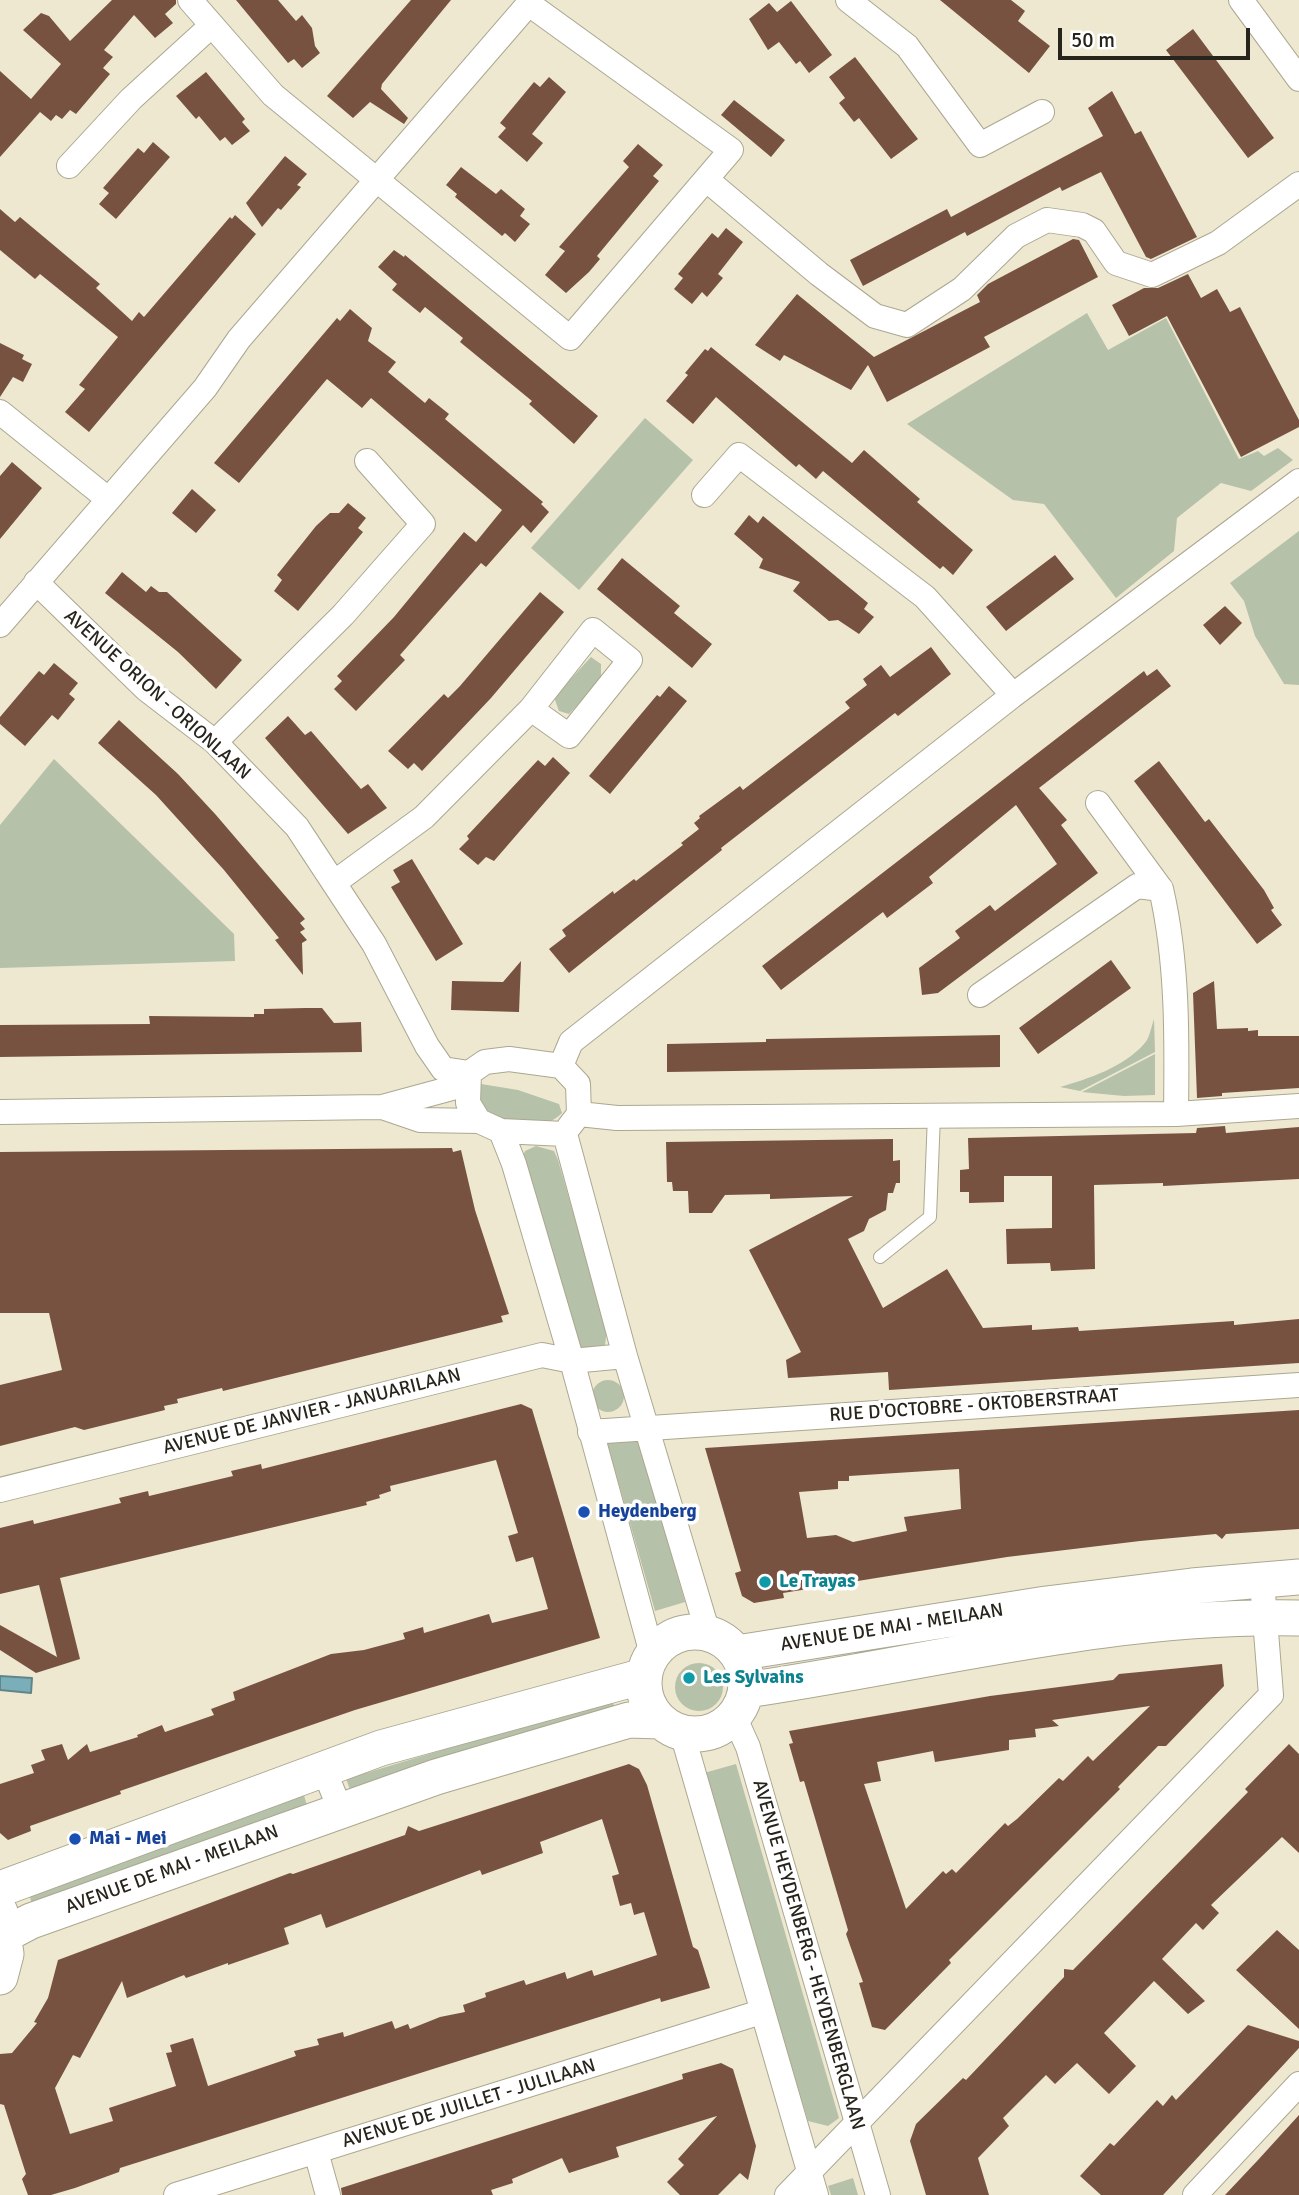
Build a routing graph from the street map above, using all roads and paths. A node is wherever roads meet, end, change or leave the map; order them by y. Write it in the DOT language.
graph roads {
  1 [pos="190,0"];
  2 [pos="848,0"];
  3 [pos="1241,0"];
  4 [pos="530,2"];
  5 [pos="211,26"];
  6 [pos="1299,79"];
  7 [pos="1042,112"];
  8 [pos="69,166"];
  9 [pos="707,180"];
  10 [pos="376,181"];
  11 [pos="1299,184"];
  12 [pos="0,412"];
  13 [pos="368,461"];
  14 [pos="1299,481"];
  15 [pos="704,495"];
  16 [pos="108,499"];
  17 [pos="36,583"];
  18 [pos="0,625"];
  19 [pos="1013,695"];
  20 [pos="531,709"];
  21 [pos="215,742"];
  22 [pos="1098,803"];
  23 [pos="335,882"];
  24 [pos="1160,889"];
  25 [pos="980,995"];
  26 [pos="561,1066"];
  27 [pos="468,1079"];
  28 [pos="1299,1106"];
  29 [pos="382,1107"];
  30 [pos="0,1112"];
  31 [pos="1176,1114"];
  32 [pos="934,1115"];
  33 [pos="572,1124"];
  34 [pos="490,1126"];
  35 [pos="880,1258"];
  36 [pos="625,1356"];
  37 [pos="572,1361"];
  38 [pos="1299,1385"];
  39 [pos="649,1427"];
  40 [pos="590,1432"];
  41 [pos="0,1490"];
  42 [pos="1299,1577"];
  43 [pos="1262,1581"];
  44 [pos="1265,1617"];
  45 [pos="1299,1618"];
  46 [pos="1048,1620"];
  47 [pos="708,1633"];
  48 [pos="737,1653"];
  49 [pos="648,1665"];
  50 [pos="740,1703"];
  51 [pos="671,1727"];
  52 [pos="324,1770"];
  53 [pos="340,1809"];
  54 [pos="0,1889"];
  55 [pos="3,1923"];
  56 [pos="0,1977"];
  57 [pos="761,2012"];
  58 [pos="1299,2084"];
  59 [pos="857,2122"];
  60 [pos="316,2152"];
  61 [pos="813,2184"];
  62 [pos="176,2195"];
  63 [pos="328,2195"];
  64 [pos="787,2195"];
  65 [pos="878,2195"];
  66 [pos="1195,2195"];
  1 -- 5 [label="street"];
  2 -- 7 [label="street"];
  3 -- 6 [label="street"];
  4 -- 9 [label="street"];
  4 -- 10 [label="street"];
  5 -- 8 [label="street"];
  5 -- 10 [label="street"];
  9 -- 10 [label="street"];
  9 -- 11 [label="street"];
  10 -- 16 [label="street"];
  12 -- 16 [label="street"];
  13 -- 21 [label="street"];
  14 -- 19 [label="street"];
  15 -- 19 [label="street"];
  16 -- 17 [label="street"];
  17 -- 18 [label="street"];
  17 -- 21 [label="street, AVENUE ORION - ORIONLAAN"];
  19 -- 26 [label="street"];
  20 -- 23 [label="street"];
  21 -- 23 [label="street, AVENUE ORION - ORIONLAAN"];
  22 -- 24 [label="street"];
  23 -- 27 [label="street, AVENUE ORION - ORIONLAAN"];
  24 -- 25 [label="street"];
  24 -- 31 [label="street"];
  26 -- 27 [label="street"];
  26 -- 33 [label="street"];
  27 -- 29 [label="street"];
  27 -- 34 [label="street"];
  28 -- 31 [label="street"];
  29 -- 30 [label="street"];
  29 -- 34 [label="street"];
  31 -- 32 [label="street"];
  32 -- 33 [label="street"];
  32 -- 35 [label="lane"];
  33 -- 34 [label="street"];
  33 -- 36 [label="street"];
  34 -- 37 [label="street"];
  36 -- 37 [label="street, AVENUE DE JANVIER - JANUARILAAN"];
  36 -- 39 [label="street"];
  37 -- 40 [label="street"];
  37 -- 41 [label="street, AVENUE DE JANVIER - JANUARILAAN"];
  38 -- 39 [label="street, RUE D'OCTOBRE - OKTOBERSTRAAT"];
  39 -- 40 [label="street, RUE D'OCTOBRE - OKTOBERSTRAAT"];
  39 -- 47 [label="street"];
  40 -- 49 [label="street"];
  42 -- 43 [label="street, AVENUE DE MAI - MEILAAN"];
  43 -- 44 [label="street"];
  43 -- 46 [label="street, AVENUE DE MAI - MEILAAN"];
  44 -- 45 [label="street, AVENUE DE MAI - MEILAAN"];
  44 -- 46 [label="street, AVENUE DE MAI - MEILAAN"];
  44 -- 59 [label="street"];
  46 -- 48 [label="street, AVENUE DE MAI - MEILAAN"];
  46 -- 50 [label="street, AVENUE DE MAI - MEILAAN"];
  47 -- 48 [label="street"];
  47 -- 49 [label="street"];
  48 -- 50 [label="street"];
  49 -- 51 [label="street"];
  49 -- 52 [label="street"];
  50 -- 51 [label="street, AVENUE DE MAI - MEILAAN"];
  50 -- 59 [label="street, AVENUE HEYDENBERG - HEYDENBERGLAAN"];
  51 -- 53 [label="street, AVENUE DE MAI - MEILAAN"];
  51 -- 57 [label="street"];
  52 -- 53 [label="street"];
  52 -- 54 [label="street"];
  53 -- 55 [label="street, AVENUE DE MAI - MEILAAN"];
  55 -- 56 [label="street"];
  57 -- 60 [label="street, AVENUE DE JUILLET - JULILAAN"];
  57 -- 61 [label="street"];
  58 -- 66 [label="street"];
  59 -- 61 [label="street"];
  59 -- 65 [label="street, AVENUE HEYDENBERG - HEYDENBERGLAAN"];
  60 -- 62 [label="street, AVENUE DE JUILLET - JULILAAN"];
  60 -- 63 [label="street"];
  61 -- 64 [label="street"];
}
